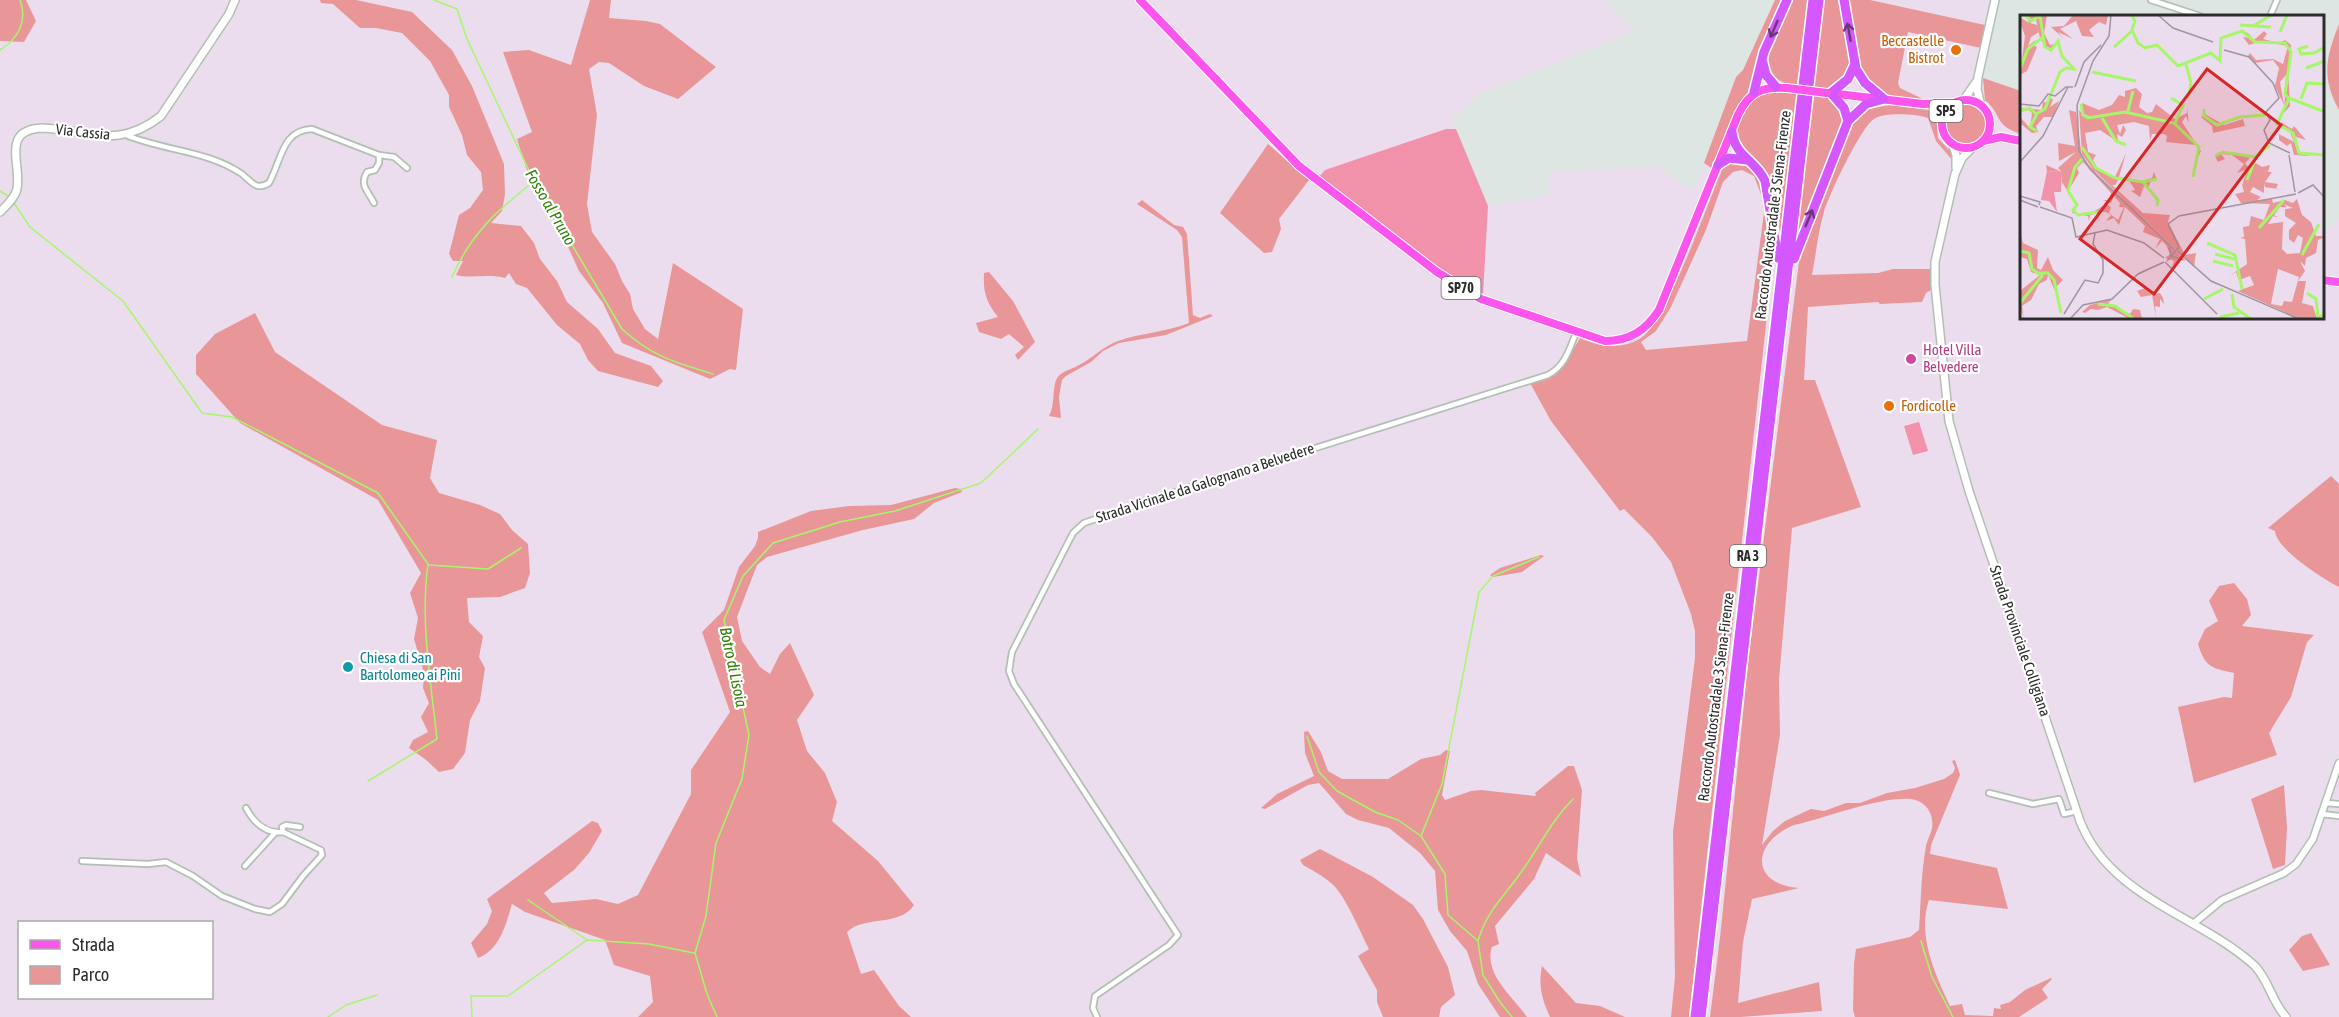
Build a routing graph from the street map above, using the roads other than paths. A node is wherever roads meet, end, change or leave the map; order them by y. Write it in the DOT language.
graph roads {
  1 [pos="235,0"];
  2 [pos="1140,0"];
  3 [pos="1787,0"];
  4 [pos="1813,0"];
  5 [pos="1819,0"];
  6 [pos="1844,0"];
  7 [pos="1995,0"];
  8 [pos="2151,0"];
  9 [pos="2277,0"];
  10 [pos="2197,15"];
  11 [pos="2270,15"];
  12 [pos="1762,58"];
  13 [pos="1855,64"];
  14 [pos="1978,77"];
  15 [pos="1776,87"];
  16 [pos="1754,92"];
  17 [pos="1829,93"];
  18 [pos="1805,96"];
  19 [pos="1884,99"];
  20 [pos="1959,102"];
  21 [pos="1923,104"];
  22 [pos="1981,106"];
  23 [pos="1943,118"];
  24 [pos="1848,121"];
  25 [pos="1989,121"];
  26 [pos="1732,132"];
  27 [pos="126,135"];
  28 [pos="2012,138"];
  29 [pos="1983,141"];
  30 [pos="2020,141"];
  31 [pos="1952,143"];
  32 [pos="1973,147"];
  33 [pos="379,155"];
  34 [pos="1747,160"];
  35 [pos="1718,165"];
  36 [pos="407,168"];
  37 [pos="1955,174"];
  38 [pos="374,203"];
  39 [pos="0,212"];
  40 [pos="2324,280"];
  41 [pos="2339,282"];
  42 [pos="1576,333"];
  43 [pos="1775,355"];
  44 [pos="2339,763"];
  45 [pos="1989,793"];
  46 [pos="2326,803"];
  47 [pos="2339,804"];
  48 [pos="246,808"];
  49 [pos="2077,811"];
  50 [pos="2322,814"];
  51 [pos="2339,816"];
  52 [pos="300,827"];
  53 [pos="283,832"];
  54 [pos="275,833"];
  55 [pos="82,861"];
  56 [pos="245,866"];
  57 [pos="2193,924"];
  58 [pos="1097,1017"];
  59 [pos="1695,1017"];
  60 [pos="1701,1017"];
  61 [pos="2286,1017"];
  1 -- 27 [label="main road, Via Cassia"];
  2 -- 42 [label="main road, SP70"];
  3 -- 12 [label="highway, one-way"];
  4 -- 5 [label="highway"];
  13 -- 6 [label="highway, one-way"];
  7 -- 14 [label="main road, SP5"];
  8 -- 10 [label="street"];
  9 -- 11 [label="street"];
  12 -- 15 [label="highway"];
  12 -- 16 [label="highway"];
  13 -- 17 [label="highway"];
  13 -- 19 [label="highway"];
  14 -- 20 [label="main road, SP5"];
  14 -- 22 [label="main road, SP5"];
  15 -- 16 [label="main road"];
  15 -- 17 [label="main road, bridge"];
  16 -- 26 [label="main road, SP70"];
  17 -- 19 [label="main road"];
  17 -- 24 [label="highway"];
  18 -- 43 [label="highway, Raccordo Autostradale 3 Siena-Firenze / RA 3"];
  19 -- 21 [label="main road"];
  19 -- 24 [label="highway"];
  20 -- 21 [label="main road"];
  20 -- 22 [label="main road, SP5"];
  20 -- 23 [label="main road, SP5"];
  21 -- 23 [label="main road"];
  22 -- 25 [label="main road, SP5"];
  23 -- 31 [label="main road, SP5"];
  43 -- 24 [label="highway, one-way"];
  25 -- 28 [label="main road"];
  25 -- 29 [label="main road"];
  26 -- 34 [label="highway"];
  26 -- 35 [label="main road, SP70"];
  27 -- 33 [label="street"];
  27 -- 39 [label="main road, Via Cassia"];
  28 -- 29 [label="main road"];
  28 -- 30 [label="main road"];
  29 -- 32 [label="main road, SP5"];
  31 -- 32 [label="main road, SP5"];
  31 -- 37 [label="main road, Strada Provinciale Colligiana / SP5"];
  32 -- 37 [label="main road, Strada Provinciale Colligiana / SP5"];
  33 -- 36 [label="street"];
  33 -- 38 [label="street"];
  34 -- 35 [label="highway"];
  34 -- 43 [label="highway"];
  35 -- 42 [label="main road, SP70"];
  37 -- 49 [label="main road, Strada Provinciale Colligiana / SP5"];
  40 -- 41 [label="main road"];
  42 -- 58 [label="street, Strada Vicinale da Galognano a Belvedere"];
  43 -- 59 [label="highway, Raccordo Autostradale 3 Siena-Firenze / RA 3"];
  43 -- 60 [label="highway, Raccordo Autostradale 3 Siena-Firenze / RA 3"];
  44 -- 46 [label="street"];
  45 -- 49 [label="street"];
  46 -- 47 [label="street"];
  46 -- 50 [label="street"];
  48 -- 54 [label="street"];
  49 -- 57 [label="main road, Strada Provinciale Colligiana / SP5"];
  50 -- 51 [label="street"];
  50 -- 57 [label="street"];
  52 -- 53 [label="street"];
  53 -- 54 [label="street"];
  53 -- 55 [label="street"];
  54 -- 56 [label="street"];
  57 -- 61 [label="main road, Strada Provinciale Colligiana / SP5"];
}
